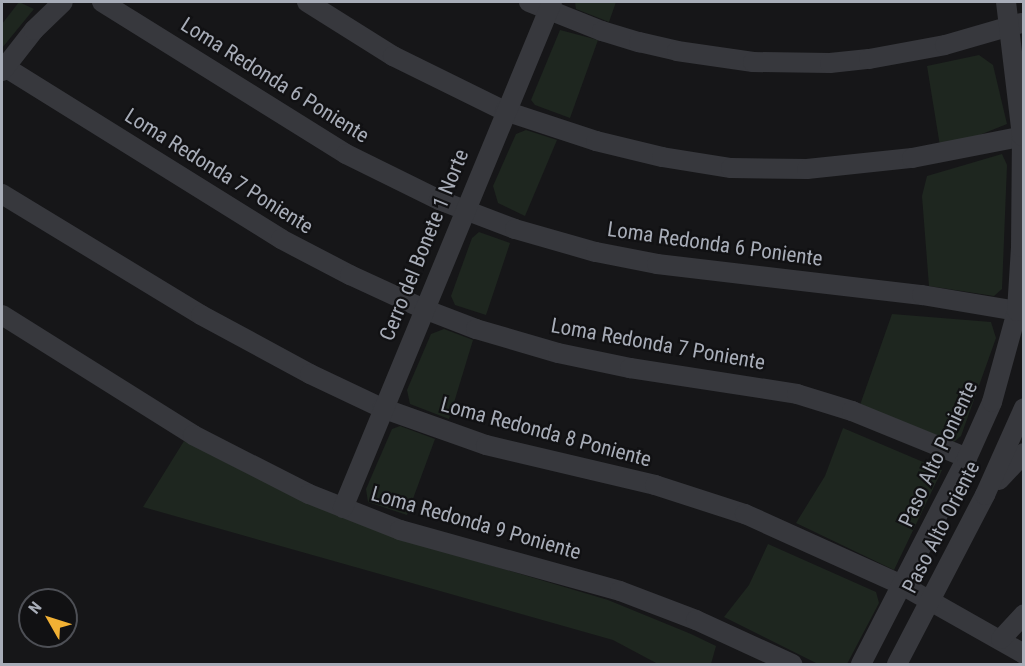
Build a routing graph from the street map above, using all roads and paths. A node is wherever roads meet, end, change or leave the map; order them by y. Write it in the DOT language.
graph roads {
  1 [pos="63,2"];
  2 [pos="102,2"];
  3 [pos="307,2"];
  4 [pos="529,2"];
  5 [pos="1006,2"];
  6 [pos="550,6"];
  7 [pos="1017,24"];
  8 [pos="3,69"];
  9 [pos="505,111"];
  10 [pos="1023,136"];
  11 [pos="2,195"];
  12 [pos="464,211"];
  13 [pos="1022,247"];
  14 [pos="424,309"];
  15 [pos="1020,311"];
  16 [pos="2,315"];
  17 [pos="382,408"];
  18 [pos="1023,408"];
  19 [pos="1023,453"];
  20 [pos="968,458"];
  21 [pos="985,495"];
  22 [pos="343,508"];
  23 [pos="902,585"];
  24 [pos="932,600"];
  25 [pos="1023,614"];
  26 [pos="1001,639"];
  27 [pos="1023,654"];
  28 [pos="792,664"];
  29 [pos="861,664"];
  30 [pos="897,664"];
  1 -- 8 [label="street"];
  2 -- 12 [label="street, Loma Redonda 6 Poniente"];
  3 -- 9 [label="street"];
  4 -- 6 [label="street"];
  5 -- 7 [label="street, Paso Alto Poniente"];
  6 -- 7 [label="street"];
  6 -- 9 [label="street, Cerro del Bonete 1 Norte"];
  7 -- 10 [label="street, Paso Alto Poniente"];
  8 -- 14 [label="street, Loma Redonda 7 Poniente"];
  9 -- 10 [label="street"];
  9 -- 12 [label="street, Cerro del Bonete 1 Norte"];
  10 -- 13 [label="street, Paso Alto Poniente"];
  11 -- 17 [label="street, Loma Redonda 8 Poniente"];
  12 -- 14 [label="street, Cerro del Bonete 1 Norte"];
  12 -- 15 [label="street, Loma Redonda 6 Poniente"];
  13 -- 15 [label="street, Paso Alto Poniente"];
  14 -- 17 [label="street, Cerro del Bonete 1 Norte"];
  14 -- 20 [label="street, Loma Redonda 7 Poniente"];
  15 -- 20 [label="street, Paso Alto Poniente"];
  16 -- 22 [label="street, Loma Redonda 9 Poniente"];
  17 -- 22 [label="street, Cerro del Bonete 1 Norte"];
  17 -- 23 [label="street, Loma Redonda 8 Poniente"];
  18 -- 21 [label="street, Paso Alto Oriente"];
  19 -- 21 [label="street"];
  20 -- 23 [label="street, Paso Alto Poniente"];
  21 -- 24 [label="street, Paso Alto Oriente"];
  22 -- 28 [label="street, Loma Redonda 9 Poniente"];
  23 -- 24 [label="street, Loma Redonda 8 Poniente"];
  23 -- 29 [label="street, Paso Alto Poniente"];
  24 -- 26 [label="street, Loma Redonda 8 Poniente"];
  24 -- 30 [label="street, Paso Alto Oriente"];
  25 -- 26 [label="street"];
  26 -- 27 [label="street, Loma Redonda 8 Poniente"];
}
